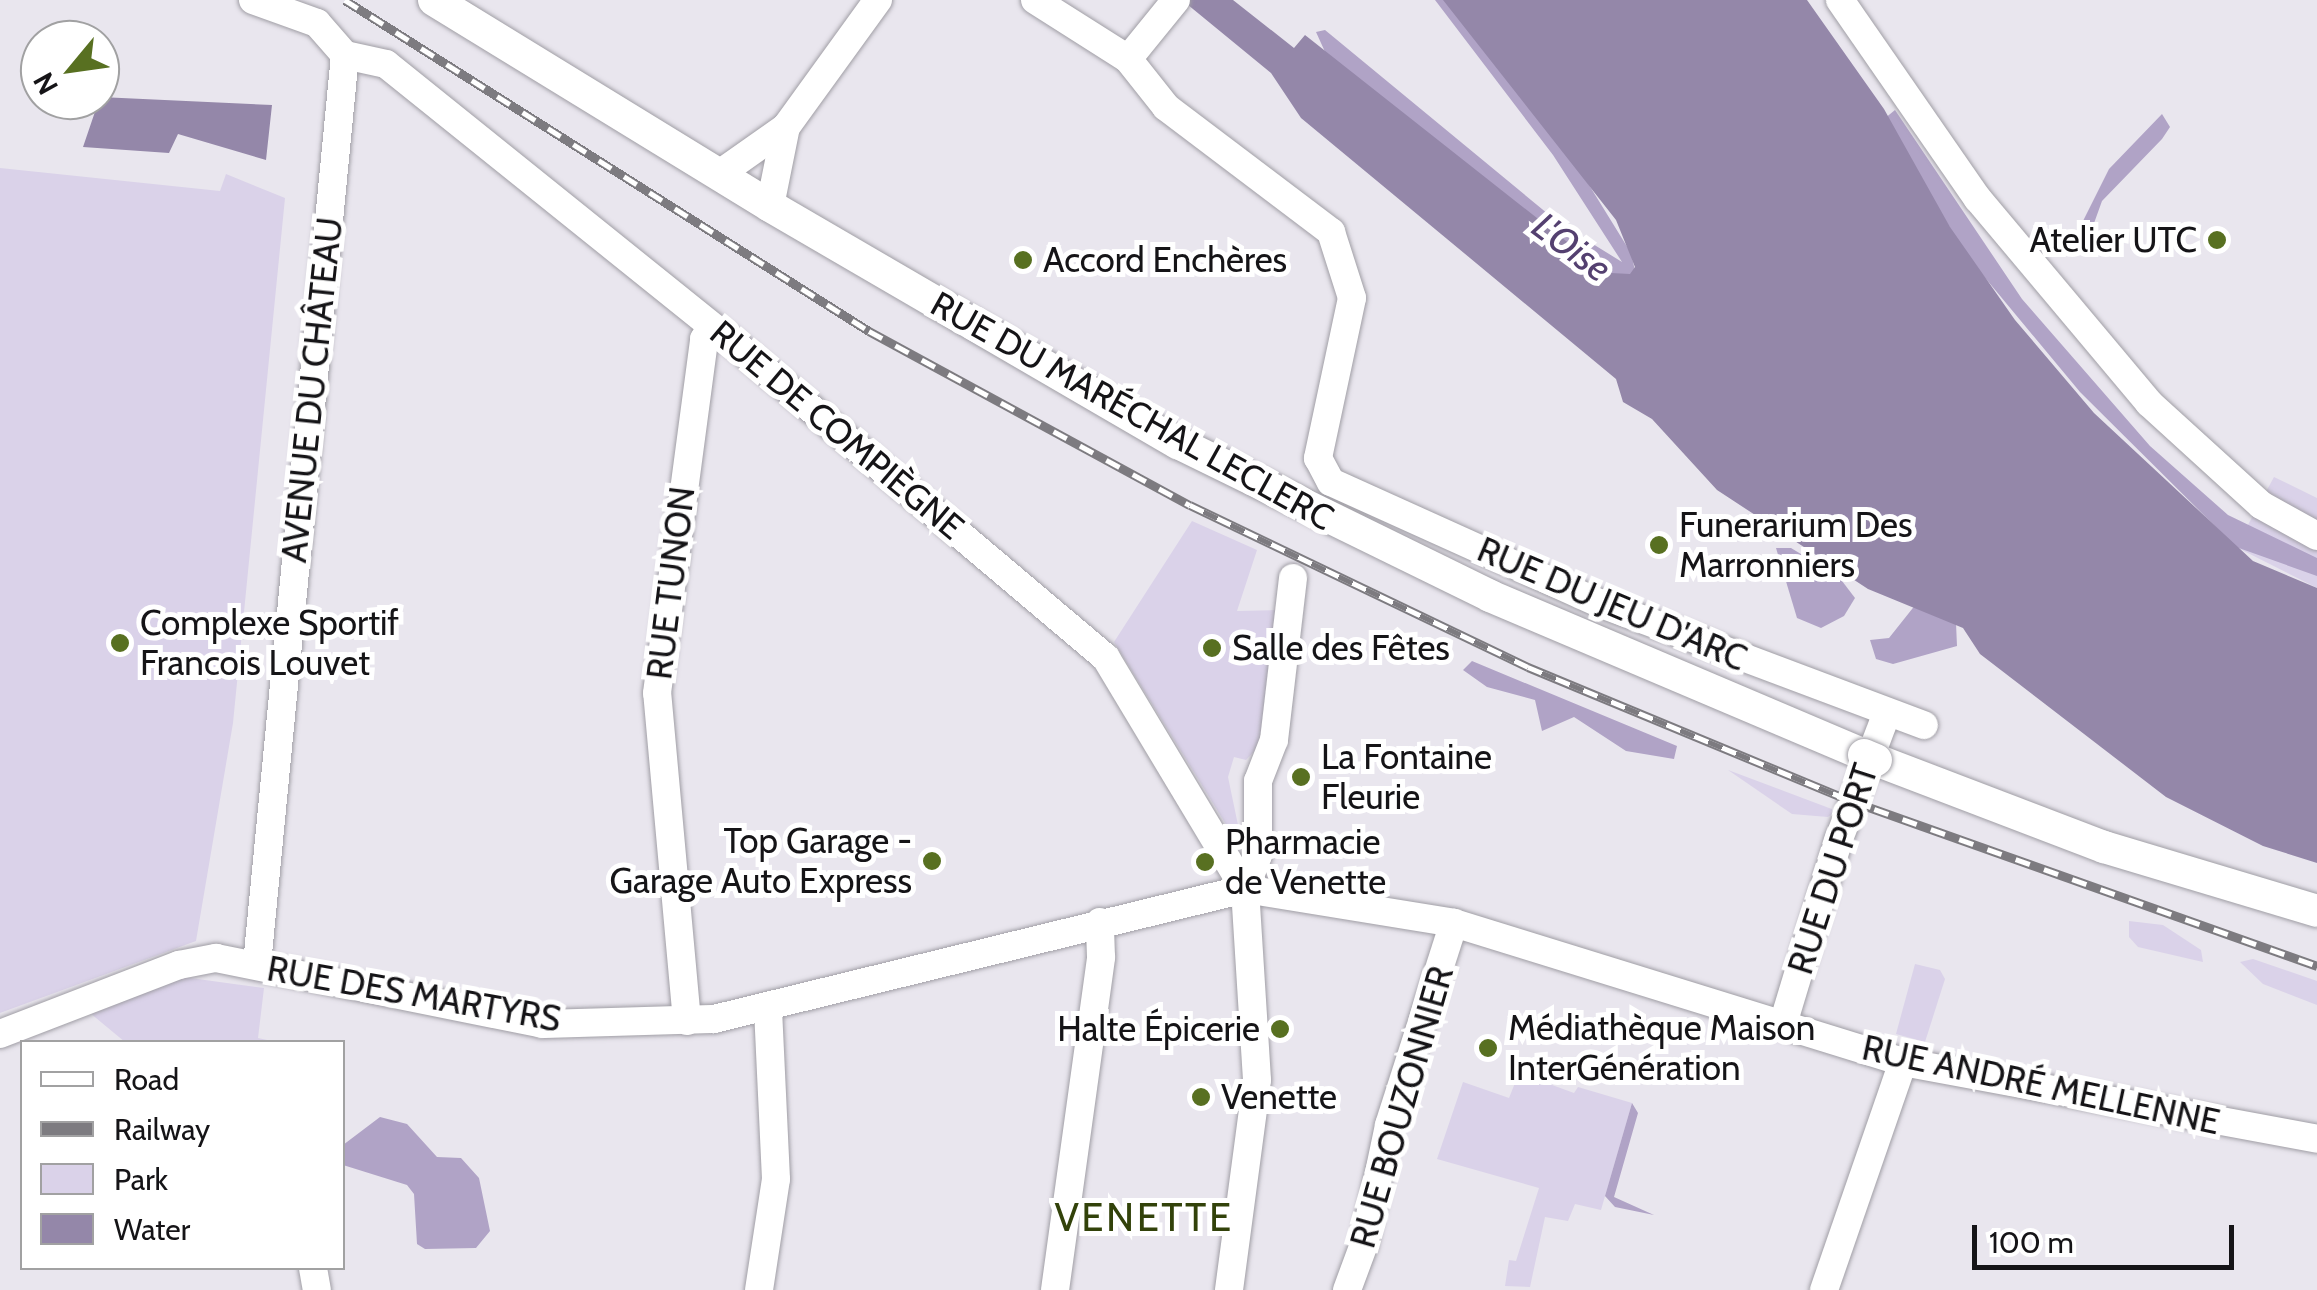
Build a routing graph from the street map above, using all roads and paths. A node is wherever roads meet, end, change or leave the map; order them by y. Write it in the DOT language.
graph roads {
  1 [pos="253,0"];
  2 [pos="434,0"];
  3 [pos="878,0"];
  4 [pos="1035,0"];
  5 [pos="1840,0"];
  6 [pos="1167,10"];
  7 [pos="345,55"];
  8 [pos="1128,58"];
  9 [pos="768,154"];
  10 [pos="718,174"];
  11 [pos="770,206"];
  12 [pos="712,327"];
  13 [pos="2317,536"];
  14 [pos="1293,578"];
  15 [pos="1886,715"];
  16 [pos="1924,725"];
  17 [pos="1245,889"];
  18 [pos="2317,911"];
  19 [pos="1100,922"];
  20 [pos="1454,923"];
  21 [pos="257,964"];
  22 [pos="768,1007"];
  23 [pos="688,1021"];
  24 [pos="1783,1024"];
  25 [pos="0,1034"];
  26 [pos="1903,1062"];
  27 [pos="2317,1139"];
  28 [pos="759,1290"];
  29 [pos="1055,1290"];
  30 [pos="1229,1290"];
  31 [pos="1347,1290"];
  32 [pos="1824,1290"];
  1 -- 7 [label="street"];
  2 -- 10 [label="main road, RUE DU MARÉCHAL LECLERC"];
  3 -- 9 [label="street"];
  4 -- 8 [label="street"];
  5 -- 13 [label="street"];
  6 -- 8 [label="street"];
  7 -- 12 [label="street, RUE DE COMPIÈGNE"];
  7 -- 21 [label="street, AVENUE DU CHÂTEAU"];
  8 -- 15 [label="street, RUE DU JEU D'ARC"];
  9 -- 10 [label="street"];
  9 -- 11 [label="street"];
  10 -- 11 [label="main road, RUE DU MARÉCHAL LECLERC"];
  11 -- 18 [label="main road, RUE DU MARÉCHAL LECLERC"];
  12 -- 17 [label="street, RUE DE COMPIÈGNE"];
  12 -- 23 [label="street, RUE TUNON"];
  14 -- 17 [label="street"];
  15 -- 16 [label="street, RUE DU JEU D'ARC"];
  15 -- 24 [label="street, RUE DU PORT"];
  17 -- 19 [label="street, RUE DES MARTYRS"];
  17 -- 20 [label="street, RUE ANDRÉ MELLENNE"];
  17 -- 30 [label="street"];
  19 -- 22 [label="street, RUE DES MARTYRS"];
  19 -- 29 [label="street"];
  20 -- 24 [label="street, RUE ANDRÉ MELLENNE"];
  20 -- 31 [label="street, RUE BOUZONNIER"];
  21 -- 23 [label="street, RUE DES MARTYRS"];
  21 -- 25 [label="street, RUE DES MARTYRS"];
  22 -- 23 [label="street, RUE DES MARTYRS"];
  22 -- 28 [label="street"];
  24 -- 26 [label="street, RUE ANDRÉ MELLENNE"];
  26 -- 27 [label="street, RUE ANDRÉ MELLENNE"];
  26 -- 32 [label="street"];
}
